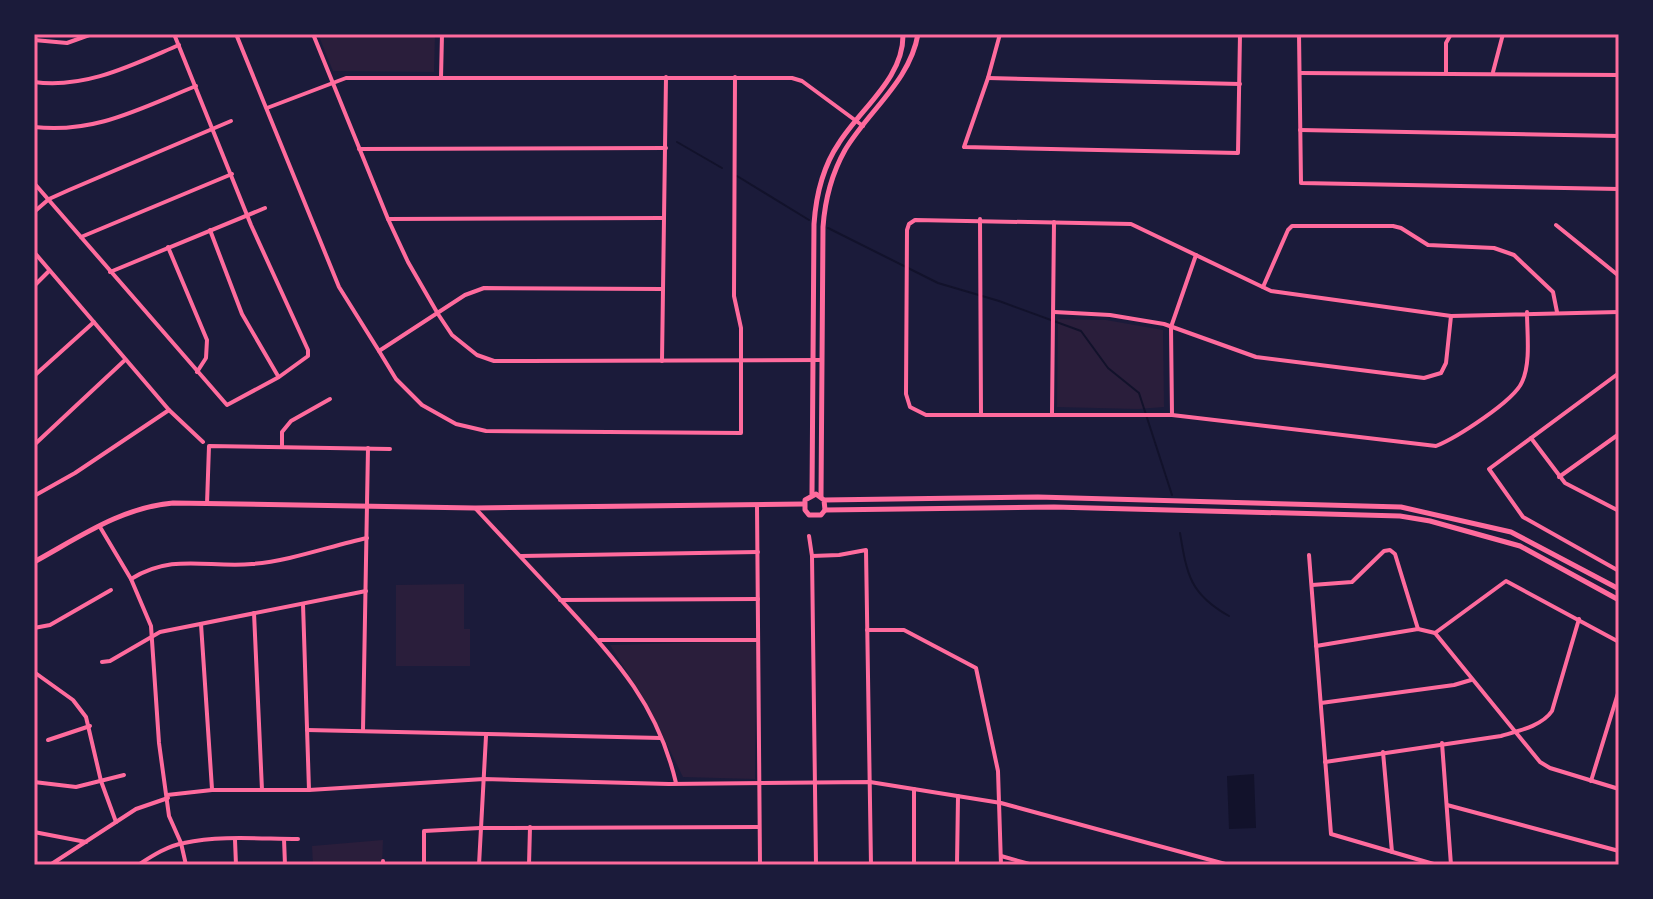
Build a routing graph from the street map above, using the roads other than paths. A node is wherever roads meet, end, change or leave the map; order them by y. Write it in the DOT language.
graph roads {
  1 [pos="92,34"];
  2 [pos="174,34"];
  3 [pos="236,34"];
  4 [pos="313,34"];
  5 [pos="442,34"];
  6 [pos="903,34"];
  7 [pos="918,34"];
  8 [pos="1000,34"];
  9 [pos="1240,34"];
  10 [pos="1299,34"];
  11 [pos="1451,34"];
  12 [pos="1503,34"];
  13 [pos="34,40"];
  14 [pos="179,45"];
  15 [pos="904,48"];
  16 [pos="914,50"];
  17 [pos="1446,72"];
  18 [pos="1493,72"];
  19 [pos="1300,73"];
  20 [pos="1619,75"];
  21 [pos="666,77"];
  22 [pos="735,77"];
  23 [pos="441,78"];
  24 [pos="988,78"];
  25 [pos="333,81"];
  26 [pos="34,82"];
  27 [pos="1240,84"];
  28 [pos="196,86"];
  29 [pos="266,108"];
  30 [pos="856,120"];
  31 [pos="231,121"];
  32 [pos="863,126"];
  33 [pos="34,127"];
  34 [pos="213,129"];
  35 [pos="1300,130"];
  36 [pos="1619,136"];
  37 [pos="666,148"];
  38 [pos="359,149"];
  39 [pos="232,174"];
  40 [pos="34,183"];
  41 [pos="1619,189"];
  42 [pos="49,199"];
  43 [pos="265,208"];
  44 [pos="34,212"];
  45 [pos="247,215"];
  46 [pos="664,218"];
  47 [pos="388,219"];
  48 [pos="980,219"];
  49 [pos="1054,222"];
  50 [pos="1556,225"];
  51 [pos="210,230"];
  52 [pos="81,237"];
  53 [pos="168,247"];
  54 [pos="34,252"];
  55 [pos="1196,255"];
  56 [pos="49,271"];
  57 [pos="110,272"];
  58 [pos="1619,276"];
  59 [pos="34,286"];
  60 [pos="1263,287"];
  61 [pos="662,289"];
  62 [pos="1054,312"];
  63 [pos="1527,312"];
  64 [pos="1557,312"];
  65 [pos="1619,312"];
  66 [pos="438,314"];
  67 [pos="1451,316"];
  68 [pos="94,322"];
  69 [pos="1171,327"];
  70 [pos="379,351"];
  71 [pos="125,360"];
  72 [pos="813,360"];
  73 [pos="822,360"];
  74 [pos="662,361"];
  75 [pos="741,361"];
  76 [pos="197,372"];
  77 [pos="1619,373"];
  78 [pos="34,376"];
  79 [pos="279,377"];
  80 [pos="330,399"];
  81 [pos="169,410"];
  82 [pos="1052,413"];
  83 [pos="981,414"];
  84 [pos="1172,415"];
  85 [pos="1619,434"];
  86 [pos="1531,438"];
  87 [pos="203,442"];
  88 [pos="34,445"];
  89 [pos="282,446"];
  90 [pos="368,448"];
  91 [pos="390,449"];
  92 [pos="1559,477"];
  93 [pos="812,494"];
  94 [pos="34,496"];
  95 [pos="999,497"];
  96 [pos="823,498"];
  97 [pos="1100,498"];
  98 [pos="1293,502"];
  99 [pos="207,504"];
  100 [pos="804,504"];
  101 [pos="757,505"];
  102 [pos="368,507"];
  103 [pos="475,508"];
  104 [pos="999,508"];
  105 [pos="1100,508"];
  106 [pos="825,510"];
  107 [pos="1290,511"];
  108 [pos="1619,511"];
  109 [pos="1432,512"];
  110 [pos="1430,521"];
  111 [pos="100,527"];
  112 [pos="809,536"];
  113 [pos="367,538"];
  114 [pos="758,552"];
  115 [pos="1309,555"];
  116 [pos="521,556"];
  117 [pos="812,556"];
  118 [pos="34,562"];
  119 [pos="1619,571"];
  120 [pos="131,579"];
  121 [pos="1312,585"];
  122 [pos="1619,589"];
  123 [pos="111,590"];
  124 [pos="366,591"];
  125 [pos="758,599"];
  126 [pos="560,600"];
  127 [pos="1619,600"];
  128 [pos="303,604"];
  129 [pos="254,613"];
  130 [pos="1579,619"];
  131 [pos="201,624"];
  132 [pos="34,628"];
  133 [pos="1418,629"];
  134 [pos="866,630"];
  135 [pos="1435,633"];
  136 [pos="152,635"];
  137 [pos="599,640"];
  138 [pos="757,640"];
  139 [pos="1619,642"];
  140 [pos="1316,646"];
  141 [pos="102,662"];
  142 [pos="34,672"];
  143 [pos="40,676"];
  144 [pos="1471,680"];
  145 [pos="34,684"];
  146 [pos="1619,690"];
  147 [pos="1321,703"];
  148 [pos="90,726"];
  149 [pos="307,730"];
  150 [pos="363,730"];
  151 [pos="1514,733"];
  152 [pos="486,735"];
  153 [pos="661,738"];
  154 [pos="48,740"];
  155 [pos="1442,743"];
  156 [pos="1383,752"];
  157 [pos="1325,762"];
  158 [pos="124,775"];
  159 [pos="484,779"];
  160 [pos="101,781"];
  161 [pos="1591,781"];
  162 [pos="34,782"];
  163 [pos="759,782"];
  164 [pos="816,782"];
  165 [pos="870,782"];
  166 [pos="676,784"];
  167 [pos="914,789"];
  168 [pos="1619,789"];
  169 [pos="212,790"];
  170 [pos="262,790"];
  171 [pos="309,790"];
  172 [pos="167,796"];
  173 [pos="958,796"];
  174 [pos="1001,803"];
  175 [pos="1447,805"];
  176 [pos="116,822"];
  177 [pos="530,827"];
  178 [pos="759,827"];
  179 [pos="480,828"];
  180 [pos="34,832"];
  181 [pos="284,839"];
  182 [pos="298,839"];
  183 [pos="235,840"];
  184 [pos="86,842"];
  185 [pos="181,843"];
  186 [pos="1619,851"];
  187 [pos="1392,852"];
  188 [pos="1001,856"];
  189 [pos="50,865"];
  190 [pos="138,865"];
  191 [pos="186,865"];
  192 [pos="236,865"];
  193 [pos="285,865"];
  194 [pos="424,865"];
  195 [pos="479,865"];
  196 [pos="529,865"];
  197 [pos="760,865"];
  198 [pos="816,865"];
  199 [pos="871,865"];
  200 [pos="914,865"];
  201 [pos="957,865"];
  202 [pos="1001,865"];
  203 [pos="1033,865"];
  204 [pos="1229,865"];
  205 [pos="1437,865"];
  206 [pos="1451,865"];
  1 -- 13 [label="street"];
  2 -- 14 [label="street"];
  3 -- 29 [label="street"];
  4 -- 25 [label="street"];
  5 -- 23 [label="street"];
  6 -- 15 [label="street"];
  7 -- 16 [label="street"];
  8 -- 24 [label="street"];
  9 -- 27 [label="street"];
  10 -- 19 [label="street"];
  11 -- 17 [label="street"];
  12 -- 18 [label="street"];
  14 -- 26 [label="street"];
  14 -- 28 [label="street"];
  15 -- 16 [label="street"];
  15 -- 30 [label="street"];
  16 -- 32 [label="street"];
  17 -- 18 [label="street"];
  17 -- 19 [label="street"];
  18 -- 20 [label="street"];
  19 -- 35 [label="street"];
  21 -- 22 [label="street"];
  21 -- 23 [label="street"];
  21 -- 37 [label="street"];
  22 -- 30 [label="street"];
  22 -- 75 [label="street"];
  23 -- 25 [label="street"];
  24 -- 27 [label="street"];
  24 -- 27 [label="street"];
  25 -- 29 [label="street"];
  25 -- 38 [label="street"];
  28 -- 33 [label="street"];
  28 -- 34 [label="street"];
  29 -- 70 [label="street"];
  30 -- 32 [label="street"];
  30 -- 72 [label="street"];
  31 -- 34 [label="street"];
  32 -- 73 [label="street"];
  34 -- 39 [label="street"];
  34 -- 42 [label="street"];
  35 -- 36 [label="street"];
  35 -- 41 [label="street"];
  37 -- 38 [label="street"];
  37 -- 46 [label="street"];
  38 -- 47 [label="street"];
  39 -- 45 [label="street"];
  39 -- 52 [label="street"];
  40 -- 42 [label="street"];
  42 -- 44 [label="street"];
  42 -- 52 [label="street"];
  43 -- 45 [label="street"];
  45 -- 51 [label="street"];
  45 -- 79 [label="street"];
  46 -- 47 [label="street"];
  46 -- 61 [label="street"];
  47 -- 66 [label="street"];
  48 -- 49 [label="street"];
  48 -- 83 [label="street"];
  48 -- 83 [label="street"];
  49 -- 55 [label="street"];
  49 -- 62 [label="street"];
  50 -- 58 [label="street"];
  51 -- 53 [label="street"];
  51 -- 79 [label="street"];
  52 -- 57 [label="street"];
  53 -- 57 [label="street"];
  53 -- 76 [label="street"];
  54 -- 56 [label="street"];
  55 -- 60 [label="street"];
  55 -- 69 [label="street"];
  56 -- 59 [label="street"];
  56 -- 68 [label="street"];
  57 -- 76 [label="street"];
  60 -- 64 [label="street"];
  60 -- 67 [label="street"];
  61 -- 66 [label="street"];
  61 -- 74 [label="street"];
  62 -- 69 [label="street"];
  62 -- 82 [label="street"];
  63 -- 64 [label="street"];
  63 -- 67 [label="street"];
  63 -- 84 [label="street"];
  64 -- 65 [label="street"];
  66 -- 70 [label="street"];
  66 -- 74 [label="street"];
  67 -- 69 [label="street"];
  68 -- 71 [label="street"];
  68 -- 78 [label="street"];
  69 -- 84 [label="street"];
  70 -- 75 [label="street"];
  71 -- 81 [label="street"];
  71 -- 88 [label="street"];
  72 -- 73 [label="street"];
  72 -- 75 [label="street"];
  72 -- 93 [label="street"];
  73 -- 96 [label="street"];
  74 -- 75 [label="street"];
  76 -- 79 [label="street"];
  77 -- 86 [label="street"];
  80 -- 89 [label="street"];
  81 -- 87 [label="street"];
  81 -- 94 [label="street"];
  82 -- 83 [label="street"];
  82 -- 84 [label="street"];
  85 -- 92 [label="street"];
  86 -- 92 [label="street"];
  86 -- 119 [label="street"];
  89 -- 90 [label="street"];
  89 -- 99 [label="street"];
  90 -- 91 [label="street"];
  90 -- 102 [label="street"];
  92 -- 108 [label="street"];
  93 -- 96 [label="street"];
  93 -- 100 [label="street"];
  95 -- 96 [label="street"];
  95 -- 97 [label="street"];
  95 -- 104 [label="street"];
  96 -- 106 [label="street"];
  97 -- 98 [label="street"];
  97 -- 105 [label="street"];
  98 -- 107 [label="street"];
  98 -- 109 [label="street"];
  99 -- 102 [label="street"];
  99 -- 111 [label="street"];
  100 -- 101 [label="street"];
  100 -- 106 [label="street"];
  101 -- 103 [label="street"];
  101 -- 114 [label="street"];
  102 -- 103 [label="street"];
  102 -- 113 [label="street"];
  103 -- 116 [label="street"];
  104 -- 105 [label="street"];
  104 -- 106 [label="street"];
  105 -- 107 [label="street"];
  107 -- 110 [label="street"];
  109 -- 110 [label="street"];
  109 -- 122 [label="street"];
  110 -- 127 [label="street"];
  111 -- 118 [label="street"];
  111 -- 120 [label="street"];
  112 -- 117 [label="street"];
  113 -- 120 [label="street"];
  113 -- 124 [label="street"];
  114 -- 116 [label="street"];
  114 -- 125 [label="street"];
  115 -- 121 [label="street"];
  116 -- 126 [label="street"];
  117 -- 134 [label="street"];
  117 -- 164 [label="street"];
  120 -- 136 [label="street"];
  121 -- 133 [label="street"];
  121 -- 140 [label="street"];
  123 -- 132 [label="street"];
  124 -- 128 [label="street"];
  124 -- 150 [label="street"];
  125 -- 126 [label="street"];
  125 -- 138 [label="street"];
  126 -- 137 [label="street"];
  128 -- 129 [label="street"];
  128 -- 149 [label="street"];
  129 -- 131 [label="street"];
  129 -- 170 [label="street"];
  130 -- 135 [label="street"];
  130 -- 139 [label="street"];
  130 -- 151 [label="street"];
  131 -- 136 [label="street"];
  131 -- 169 [label="street"];
  133 -- 135 [label="street"];
  133 -- 140 [label="street"];
  134 -- 165 [label="street"];
  134 -- 174 [label="street"];
  135 -- 144 [label="street"];
  136 -- 141 [label="street"];
  136 -- 172 [label="street"];
  137 -- 138 [label="street"];
  137 -- 153 [label="street"];
  138 -- 163 [label="street"];
  140 -- 147 [label="street"];
  142 -- 143 [label="street"];
  143 -- 145 [label="street"];
  143 -- 148 [label="street"];
  144 -- 147 [label="street"];
  144 -- 151 [label="street"];
  146 -- 161 [label="street"];
  147 -- 157 [label="street"];
  148 -- 154 [label="street"];
  148 -- 160 [label="street"];
  149 -- 150 [label="street"];
  149 -- 171 [label="street"];
  150 -- 152 [label="street"];
  151 -- 155 [label="street"];
  151 -- 161 [label="street"];
  152 -- 153 [label="street"];
  152 -- 159 [label="street"];
  153 -- 166 [label="street"];
  155 -- 156 [label="street"];
  155 -- 175 [label="street"];
  156 -- 157 [label="street"];
  156 -- 187 [label="street"];
  157 -- 187 [label="street"];
  158 -- 160 [label="street"];
  159 -- 166 [label="street"];
  159 -- 171 [label="street"];
  159 -- 179 [label="street"];
  160 -- 162 [label="street"];
  160 -- 176 [label="street"];
  161 -- 168 [label="street"];
  163 -- 164 [label="street"];
  163 -- 166 [label="street"];
  163 -- 178 [label="street"];
  164 -- 165 [label="street"];
  164 -- 198 [label="street"];
  165 -- 167 [label="street"];
  165 -- 199 [label="street"];
  167 -- 173 [label="street"];
  167 -- 200 [label="street"];
  169 -- 170 [label="street"];
  169 -- 172 [label="street"];
  170 -- 171 [label="street"];
  172 -- 176 [label="street"];
  172 -- 185 [label="street"];
  173 -- 174 [label="street"];
  173 -- 201 [label="street"];
  174 -- 188 [label="street"];
  174 -- 204 [label="street"];
  175 -- 186 [label="street"];
  175 -- 206 [label="street"];
  176 -- 184 [label="street"];
  177 -- 178 [label="street"];
  177 -- 179 [label="street"];
  177 -- 196 [label="street"];
  178 -- 197 [label="street"];
  179 -- 194 [label="street"];
  179 -- 195 [label="street"];
  180 -- 184 [label="street"];
  181 -- 182 [label="street"];
  181 -- 183 [label="street"];
  181 -- 193 [label="street"];
  183 -- 185 [label="street"];
  183 -- 192 [label="street"];
  184 -- 189 [label="street"];
  185 -- 190 [label="street"];
  185 -- 191 [label="street"];
  187 -- 205 [label="street"];
  188 -- 202 [label="street"];
  188 -- 203 [label="street"];
}
